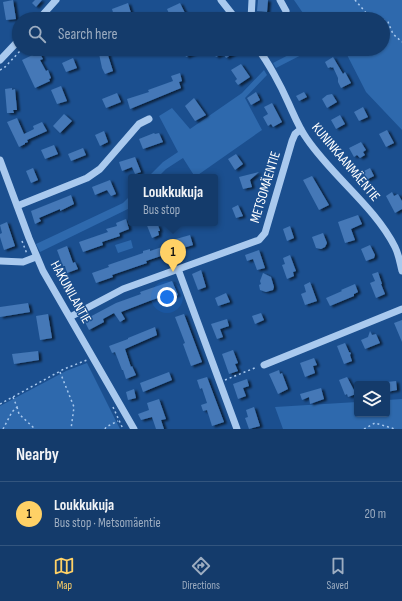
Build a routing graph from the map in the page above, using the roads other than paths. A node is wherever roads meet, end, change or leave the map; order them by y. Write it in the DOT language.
graph roads {
  1 [pos="56,0"];
  2 [pos="221,0"];
  3 [pos="252,0"];
  4 [pos="280,0"];
  5 [pos="286,10"];
  6 [pos="45,12"];
  7 [pos="230,12"];
  8 [pos="251,12"];
  9 [pos="12,47"];
  10 [pos="262,56"];
  11 [pos="0,60"];
  12 [pos="149,119"];
  13 [pos="301,129"];
  14 [pos="0,160"];
  15 [pos="17,206"];
  16 [pos="36,256"];
  17 [pos="0,261"];
  18 [pos="178,269"];
  19 [pos="402,271"];
  20 [pos="402,309"];
  21 [pos="70,317"];
  22 [pos="264,365"];
  23 [pos="134,429"];
  24 [pos="237,429"];
  1 -- 6 [label="street"];
  2 -- 7 [label="street"];
  3 -- 8 [label="street"];
  4 -- 5 [label="street"];
  9 -- 11 [label="street"];
  10 -- 13 [label="street, KUNINKAANMÄENTIE"];
  12 -- 15 [label="street"];
  13 -- 18 [label="street, METSOMÄENTIE"];
  13 -- 19 [label="street, KUNINKAANMÄENTIE"];
  14 -- 15 [label="street, HAKUNILANTIE"];
  15 -- 16 [label="street, HAKUNILANTIE"];
  16 -- 17 [label="street"];
  16 -- 21 [label="street, HAKUNILANTIE"];
  18 -- 21 [label="street, METSOMÄENTIE"];
  18 -- 24 [label="street"];
  20 -- 22 [label="street"];
  21 -- 23 [label="street, HAKUNILANTIE"];
}
